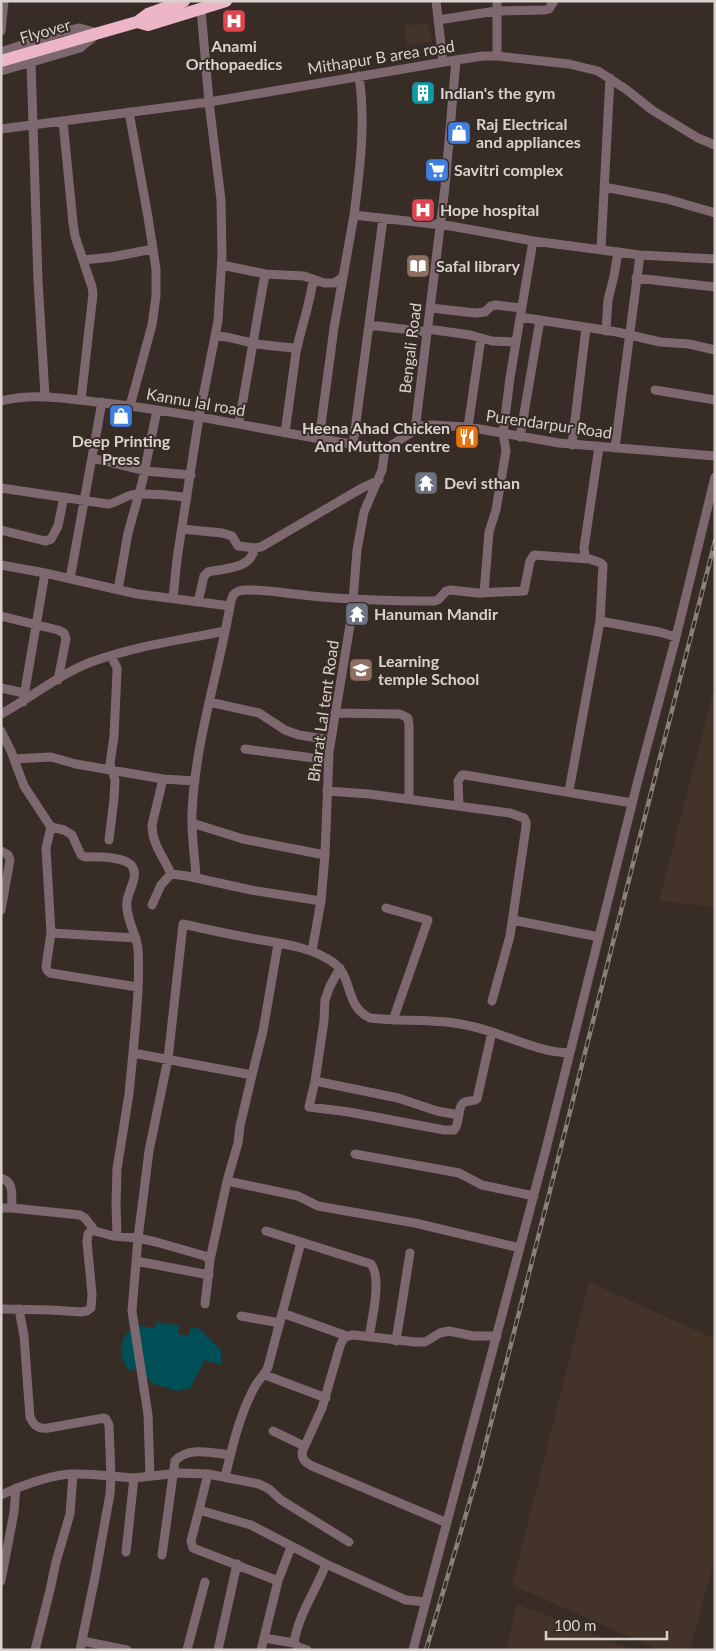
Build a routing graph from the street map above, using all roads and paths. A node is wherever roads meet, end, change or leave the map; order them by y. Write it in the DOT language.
graph roads {
  1 [pos="4,1"];
  2 [pos="184,1"];
  3 [pos="226,1"];
  4 [pos="436,1"];
  5 [pos="497,1"];
  6 [pos="554,1"];
  7 [pos="201,5"];
  8 [pos="496,11"];
  9 [pos="438,20"];
  10 [pos="137,22"];
  11 [pos="1,31"];
  12 [pos="98,33"];
  13 [pos="1,52"];
  14 [pos="496,56"];
  15 [pos="456,60"];
  16 [pos="1,61"];
  17 [pos="31,62"];
  18 [pos="443,62"];
  19 [pos="1,71"];
  20 [pos="359,76"];
  21 [pos="610,78"];
  22 [pos="209,102"];
  23 [pos="129,112"];
  24 [pos="62,121"];
  25 [pos="32,125"];
  26 [pos="1,129"];
  27 [pos="715,145"];
  28 [pos="604,188"];
  29 [pos="715,213"];
  30 [pos="354,215"];
  31 [pos="383,219"];
  32 [pos="440,225"];
  33 [pos="533,241"];
  34 [pos="153,249"];
  35 [pos="601,249"];
  36 [pos="618,252"];
  37 [pos="640,254"];
  38 [pos="715,259"];
  39 [pos="83,260"];
  40 [pos="222,265"];
  41 [pos="265,274"];
  42 [pos="343,276"];
  43 [pos="636,278"];
  44 [pos="313,280"];
  45 [pos="715,287"];
  46 [pos="431,308"];
  47 [pos="520,313"];
  48 [pos="540,320"];
  49 [pos="369,325"];
  50 [pos="586,328"];
  51 [pos="428,331"];
  52 [pos="606,331"];
  53 [pos="628,335"];
  54 [pos="215,336"];
  55 [pos="481,338"];
  56 [pos="515,342"];
  57 [pos="254,343"];
  58 [pos="715,350"];
  59 [pos="296,352"];
  60 [pos="655,390"];
  61 [pos="45,396"];
  62 [pos="81,400"];
  63 [pos="715,400"];
  64 [pos="1,401"];
  65 [pos="102,402"];
  66 [pos="130,406"];
  67 [pos="157,410"];
  68 [pos="199,416"];
  69 [pos="239,423"];
  70 [pos="468,427"];
  71 [pos="415,430"];
  72 [pos="285,433"];
  73 [pos="503,433"];
  74 [pos="520,436"];
  75 [pos="319,440"];
  76 [pos="353,445"];
  77 [pos="572,445"];
  78 [pos="599,447"];
  79 [pos="615,448"];
  80 [pos="385,450"];
  81 [pos="715,456"];
  82 [pos="92,458"];
  83 [pos="145,471"];
  84 [pos="191,475"];
  85 [pos="715,477"];
  86 [pos="378,480"];
  87 [pos="1,488"];
  88 [pos="139,494"];
  89 [pos="64,497"];
  90 [pos="188,497"];
  91 [pos="85,500"];
  92 [pos="182,529"];
  93 [pos="1,530"];
  94 [pos="255,548"];
  95 [pos="589,559"];
  96 [pos="1,565"];
  97 [pos="45,573"];
  98 [pos="70,579"];
  99 [pos="118,590"];
  100 [pos="484,593"];
  101 [pos="173,598"];
  102 [pos="353,598"];
  103 [pos="198,602"];
  104 [pos="230,606"];
  105 [pos="1,616"];
  106 [pos="600,621"];
  107 [pos="36,624"];
  108 [pos="225,630"];
  109 [pos="676,637"];
  110 [pos="111,656"];
  111 [pos="58,680"];
  112 [pos="1,688"];
  113 [pos="24,697"];
  114 [pos="209,702"];
  115 [pos="335,713"];
  116 [pos="1,714"];
  117 [pos="1,731"];
  118 [pos="331,740"];
  119 [pos="245,749"];
  120 [pos="14,759"];
  121 [pos="328,760"];
  122 [pos="113,771"];
  123 [pos="163,778"];
  124 [pos="195,781"];
  125 [pos="327,791"];
  126 [pos="569,791"];
  127 [pos="409,799"];
  128 [pos="632,802"];
  129 [pos="459,806"];
  130 [pos="192,824"];
  131 [pos="51,826"];
  132 [pos="108,840"];
  133 [pos="1,851"];
  134 [pos="325,855"];
  135 [pos="171,874"];
  136 [pos="196,878"];
  137 [pos="321,901"];
  138 [pos="152,905"];
  139 [pos="386,908"];
  140 [pos="1,910"];
  141 [pos="513,920"];
  142 [pos="51,933"];
  143 [pos="599,937"];
  144 [pos="136,938"];
  145 [pos="278,944"];
  146 [pos="312,951"];
  147 [pos="340,968"];
  148 [pos="137,987"];
  149 [pos="492,1001"];
  150 [pos="393,1020"];
  151 [pos="492,1032"];
  152 [pos="132,1053"];
  153 [pos="570,1054"];
  154 [pos="168,1059"];
  155 [pos="252,1075"];
  156 [pos="315,1081"];
  157 [pos="459,1115"];
  158 [pos="356,1154"];
  159 [pos="1,1178"];
  160 [pos="227,1181"];
  161 [pos="534,1196"];
  162 [pos="1,1208"];
  163 [pos="12,1208"];
  164 [pos="95,1231"];
  165 [pos="266,1231"];
  166 [pos="118,1236"];
  167 [pos="138,1238"];
  168 [pos="301,1242"];
  169 [pos="520,1248"];
  170 [pos="410,1253"];
  171 [pos="210,1260"];
  172 [pos="136,1261"];
  173 [pos="208,1275"];
  174 [pos="206,1304"];
  175 [pos="1,1309"];
  176 [pos="19,1309"];
  177 [pos="282,1314"];
  178 [pos="241,1316"];
  179 [pos="280,1323"];
  180 [pos="347,1336"];
  181 [pos="496,1336"];
  182 [pos="369,1337"];
  183 [pos="396,1341"];
  184 [pos="265,1375"];
  185 [pos="326,1398"];
  186 [pos="273,1431"];
  187 [pos="304,1446"];
  188 [pos="230,1455"];
  189 [pos="73,1474"];
  190 [pos="172,1474"];
  191 [pos="208,1474"];
  192 [pos="150,1476"];
  193 [pos="111,1477"];
  194 [pos="225,1477"];
  195 [pos="134,1478"];
  196 [pos="16,1488"];
  197 [pos="1,1495"];
  198 [pos="199,1510"];
  199 [pos="447,1523"];
  200 [pos="349,1542"];
  201 [pos="291,1547"];
  202 [pos="126,1552"];
  203 [pos="162,1555"];
  204 [pos="237,1564"];
  205 [pos="326,1564"];
  206 [pos="1,1581"];
  207 [pos="278,1581"];
  208 [pos="206,1582"];
  209 [pos="426,1602"];
  210 [pos="264,1638"];
  211 [pos="294,1643"];
  212 [pos="81,1645"];
  213 [pos="35,1650"];
  214 [pos="127,1650"];
  215 [pos="187,1650"];
  216 [pos="218,1650"];
  217 [pos="261,1650"];
  218 [pos="307,1650"];
  219 [pos="413,1650"];
  1 -- 11 [label="street"];
  2 -- 10 [label="highway"];
  3 -- 7 [label="highway"];
  4 -- 9 [label="street"];
  5 -- 8 [label="street"];
  6 -- 8 [label="street"];
  7 -- 10 [label="highway"];
  7 -- 22 [label="street"];
  8 -- 9 [label="street"];
  8 -- 14 [label="street"];
  9 -- 18 [label="street"];
  10 -- 12 [label="highway, Flyover"];
  12 -- 13 [label="street"];
  12 -- 16 [label="highway, Flyover"];
  12 -- 17 [label="street"];
  14 -- 15 [label="street, Mithapur B area road"];
  14 -- 21 [label="street, Mithapur B area road"];
  15 -- 18 [label="street, Mithapur B area road"];
  15 -- 32 [label="street, Bengali Road"];
  17 -- 19 [label="street"];
  17 -- 25 [label="street"];
  18 -- 20 [label="street, Mithapur B area road"];
  20 -- 22 [label="street, Mithapur B area road"];
  20 -- 30 [label="street"];
  21 -- 27 [label="street, Mithapur B area road"];
  21 -- 28 [label="street"];
  22 -- 23 [label="street, Mithapur B area road"];
  22 -- 40 [label="street"];
  23 -- 24 [label="street, Mithapur B area road"];
  23 -- 34 [label="street"];
  24 -- 25 [label="street, Mithapur B area road"];
  24 -- 39 [label="street"];
  25 -- 26 [label="street, Mithapur B area road"];
  25 -- 61 [label="street"];
  28 -- 29 [label="street"];
  28 -- 35 [label="street"];
  30 -- 31 [label="street"];
  30 -- 42 [label="street"];
  31 -- 32 [label="street"];
  31 -- 49 [label="street"];
  32 -- 33 [label="street"];
  32 -- 46 [label="street, Bengali Road"];
  33 -- 35 [label="street"];
  33 -- 47 [label="street"];
  34 -- 39 [label="street"];
  34 -- 66 [label="street"];
  35 -- 36 [label="street"];
  36 -- 37 [label="street"];
  36 -- 52 [label="street"];
  37 -- 38 [label="street"];
  37 -- 43 [label="street"];
  39 -- 62 [label="street"];
  40 -- 41 [label="street"];
  40 -- 54 [label="street"];
  41 -- 44 [label="street"];
  41 -- 57 [label="street"];
  42 -- 44 [label="street"];
  42 -- 75 [label="street"];
  43 -- 45 [label="street"];
  43 -- 53 [label="street"];
  44 -- 59 [label="street"];
  46 -- 47 [label="street"];
  46 -- 51 [label="street, Bengali Road"];
  47 -- 48 [label="street"];
  47 -- 56 [label="street"];
  48 -- 50 [label="street"];
  48 -- 74 [label="street"];
  49 -- 51 [label="street"];
  49 -- 76 [label="street"];
  50 -- 52 [label="street"];
  50 -- 77 [label="street"];
  51 -- 55 [label="street"];
  51 -- 71 [label="street, Bengali Road"];
  52 -- 53 [label="street"];
  53 -- 58 [label="street"];
  53 -- 79 [label="street"];
  54 -- 57 [label="street"];
  54 -- 68 [label="street"];
  55 -- 56 [label="street"];
  55 -- 70 [label="street"];
  56 -- 73 [label="street"];
  57 -- 59 [label="street"];
  57 -- 69 [label="street"];
  59 -- 72 [label="street"];
  60 -- 63 [label="street"];
  61 -- 62 [label="street, Kannu lal road"];
  61 -- 64 [label="street, Kannu lal road"];
  62 -- 65 [label="street, Kannu lal road"];
  65 -- 66 [label="street, Kannu lal road"];
  65 -- 82 [label="street"];
  66 -- 67 [label="street, Kannu lal road"];
  67 -- 68 [label="street, Kannu lal road"];
  67 -- 83 [label="street"];
  68 -- 69 [label="street, Kannu lal road"];
  68 -- 84 [label="street"];
  69 -- 72 [label="street, Kannu lal road"];
  70 -- 71 [label="street, Purendarpur Road"];
  70 -- 73 [label="street, Purendarpur Road"];
  71 -- 80 [label="street, Purendarpur Road"];
  72 -- 75 [label="street, Kannu lal road"];
  73 -- 74 [label="street, Purendarpur Road"];
  73 -- 100 [label="street"];
  74 -- 77 [label="street, Purendarpur Road"];
  75 -- 76 [label="street, Kannu lal road"];
  76 -- 80 [label="street, Kannu lal road"];
  77 -- 78 [label="street, Purendarpur Road"];
  78 -- 79 [label="street, Purendarpur Road"];
  78 -- 95 [label="street"];
  79 -- 81 [label="street, Purendarpur Road"];
  80 -- 86 [label="street, Bharat Lal tent Road"];
  82 -- 83 [label="street"];
  82 -- 91 [label="street"];
  83 -- 84 [label="street"];
  83 -- 88 [label="street"];
  84 -- 90 [label="street"];
  85 -- 109 [label="street"];
  86 -- 94 [label="street"];
  86 -- 102 [label="street, Bharat Lal tent Road"];
  87 -- 89 [label="street"];
  88 -- 90 [label="street"];
  88 -- 91 [label="street"];
  88 -- 99 [label="street"];
  89 -- 91 [label="street"];
  89 -- 93 [label="street"];
  90 -- 92 [label="street"];
  91 -- 98 [label="street"];
  92 -- 94 [label="street"];
  92 -- 101 [label="street"];
  94 -- 103 [label="street"];
  95 -- 100 [label="street"];
  95 -- 106 [label="street"];
  96 -- 97 [label="street"];
  97 -- 98 [label="street"];
  97 -- 107 [label="street"];
  98 -- 99 [label="street"];
  99 -- 101 [label="street"];
  100 -- 102 [label="street"];
  101 -- 103 [label="street"];
  102 -- 104 [label="street"];
  102 -- 115 [label="street, Bharat Lal tent Road"];
  103 -- 104 [label="street"];
  104 -- 108 [label="street"];
  105 -- 107 [label="street"];
  106 -- 109 [label="street"];
  106 -- 126 [label="street"];
  107 -- 111 [label="street"];
  107 -- 113 [label="street"];
  108 -- 110 [label="street"];
  108 -- 114 [label="street"];
  109 -- 128 [label="street"];
  110 -- 111 [label="street"];
  110 -- 122 [label="street"];
  111 -- 113 [label="street"];
  112 -- 113 [label="street"];
  113 -- 116 [label="street"];
  114 -- 118 [label="street"];
  114 -- 124 [label="street"];
  115 -- 118 [label="street, Bharat Lal tent Road"];
  115 -- 127 [label="street"];
  117 -- 120 [label="street"];
  118 -- 121 [label="street, Bharat Lal tent Road"];
  119 -- 121 [label="street"];
  120 -- 122 [label="street"];
  120 -- 131 [label="street"];
  121 -- 125 [label="street, Bharat Lal tent Road"];
  122 -- 123 [label="street"];
  122 -- 132 [label="street"];
  123 -- 124 [label="street"];
  123 -- 135 [label="street"];
  124 -- 130 [label="street"];
  125 -- 127 [label="street"];
  125 -- 134 [label="street, Bharat Lal tent Road"];
  126 -- 128 [label="street"];
  126 -- 129 [label="street"];
  127 -- 129 [label="street"];
  128 -- 143 [label="street"];
  129 -- 141 [label="street"];
  130 -- 134 [label="street"];
  130 -- 136 [label="street"];
  131 -- 142 [label="street"];
  131 -- 144 [label="street"];
  133 -- 140 [label="street"];
  134 -- 137 [label="street, Bharat Lal tent Road"];
  135 -- 136 [label="street"];
  135 -- 138 [label="street"];
  136 -- 137 [label="street"];
  137 -- 146 [label="street, Bharat Lal tent Road"];
  139 -- 150 [label="street"];
  141 -- 143 [label="street"];
  141 -- 149 [label="street"];
  142 -- 144 [label="street"];
  142 -- 148 [label="street"];
  143 -- 153 [label="street"];
  144 -- 148 [label="street"];
  145 -- 146 [label="street"];
  145 -- 154 [label="street"];
  145 -- 155 [label="street"];
  146 -- 147 [label="street"];
  147 -- 150 [label="street"];
  147 -- 156 [label="street"];
  148 -- 152 [label="street"];
  150 -- 151 [label="street"];
  151 -- 153 [label="street"];
  151 -- 157 [label="street"];
  152 -- 154 [label="street"];
  152 -- 166 [label="street"];
  153 -- 161 [label="street"];
  154 -- 155 [label="street"];
  154 -- 167 [label="street"];
  155 -- 160 [label="street"];
  156 -- 157 [label="street"];
  156 -- 157 [label="street"];
  158 -- 161 [label="street"];
  159 -- 163 [label="street"];
  160 -- 169 [label="street"];
  160 -- 171 [label="street"];
  161 -- 169 [label="street"];
  162 -- 163 [label="street"];
  163 -- 164 [label="street"];
  164 -- 166 [label="street"];
  164 -- 176 [label="street"];
  165 -- 168 [label="street"];
  166 -- 167 [label="street"];
  167 -- 171 [label="street"];
  167 -- 172 [label="street"];
  168 -- 177 [label="street"];
  168 -- 182 [label="street"];
  169 -- 181 [label="street"];
  170 -- 183 [label="street"];
  171 -- 173 [label="street"];
  172 -- 173 [label="street"];
  172 -- 192 [label="street"];
  173 -- 174 [label="street"];
  175 -- 176 [label="street"];
  176 -- 193 [label="street"];
  177 -- 179 [label="street"];
  177 -- 180 [label="street"];
  178 -- 179 [label="street"];
  179 -- 184 [label="street"];
  180 -- 182 [label="street"];
  180 -- 185 [label="street"];
  181 -- 183 [label="street"];
  181 -- 199 [label="street"];
  182 -- 183 [label="street"];
  184 -- 185 [label="street"];
  184 -- 188 [label="street"];
  185 -- 187 [label="street"];
  186 -- 187 [label="street"];
  187 -- 199 [label="street"];
  188 -- 190 [label="street"];
  188 -- 194 [label="street"];
  189 -- 193 [label="street"];
  189 -- 196 [label="street"];
  189 -- 213 [label="street"];
  190 -- 191 [label="street"];
  190 -- 192 [label="street"];
  190 -- 203 [label="street"];
  191 -- 194 [label="street"];
  191 -- 198 [label="street"];
  192 -- 195 [label="street"];
  193 -- 195 [label="street"];
  193 -- 212 [label="street"];
  194 -- 200 [label="street"];
  195 -- 202 [label="street"];
  196 -- 197 [label="street"];
  196 -- 206 [label="street"];
  198 -- 201 [label="street"];
  198 -- 204 [label="street"];
  199 -- 209 [label="street"];
  201 -- 205 [label="street"];
  201 -- 207 [label="street"];
  204 -- 207 [label="street"];
  204 -- 216 [label="street"];
  205 -- 209 [label="street"];
  205 -- 211 [label="street"];
  207 -- 210 [label="street"];
  208 -- 215 [label="street"];
  209 -- 219 [label="street"];
  210 -- 211 [label="street"];
  210 -- 217 [label="street"];
  211 -- 218 [label="street"];
  212 -- 214 [label="street"];
}
